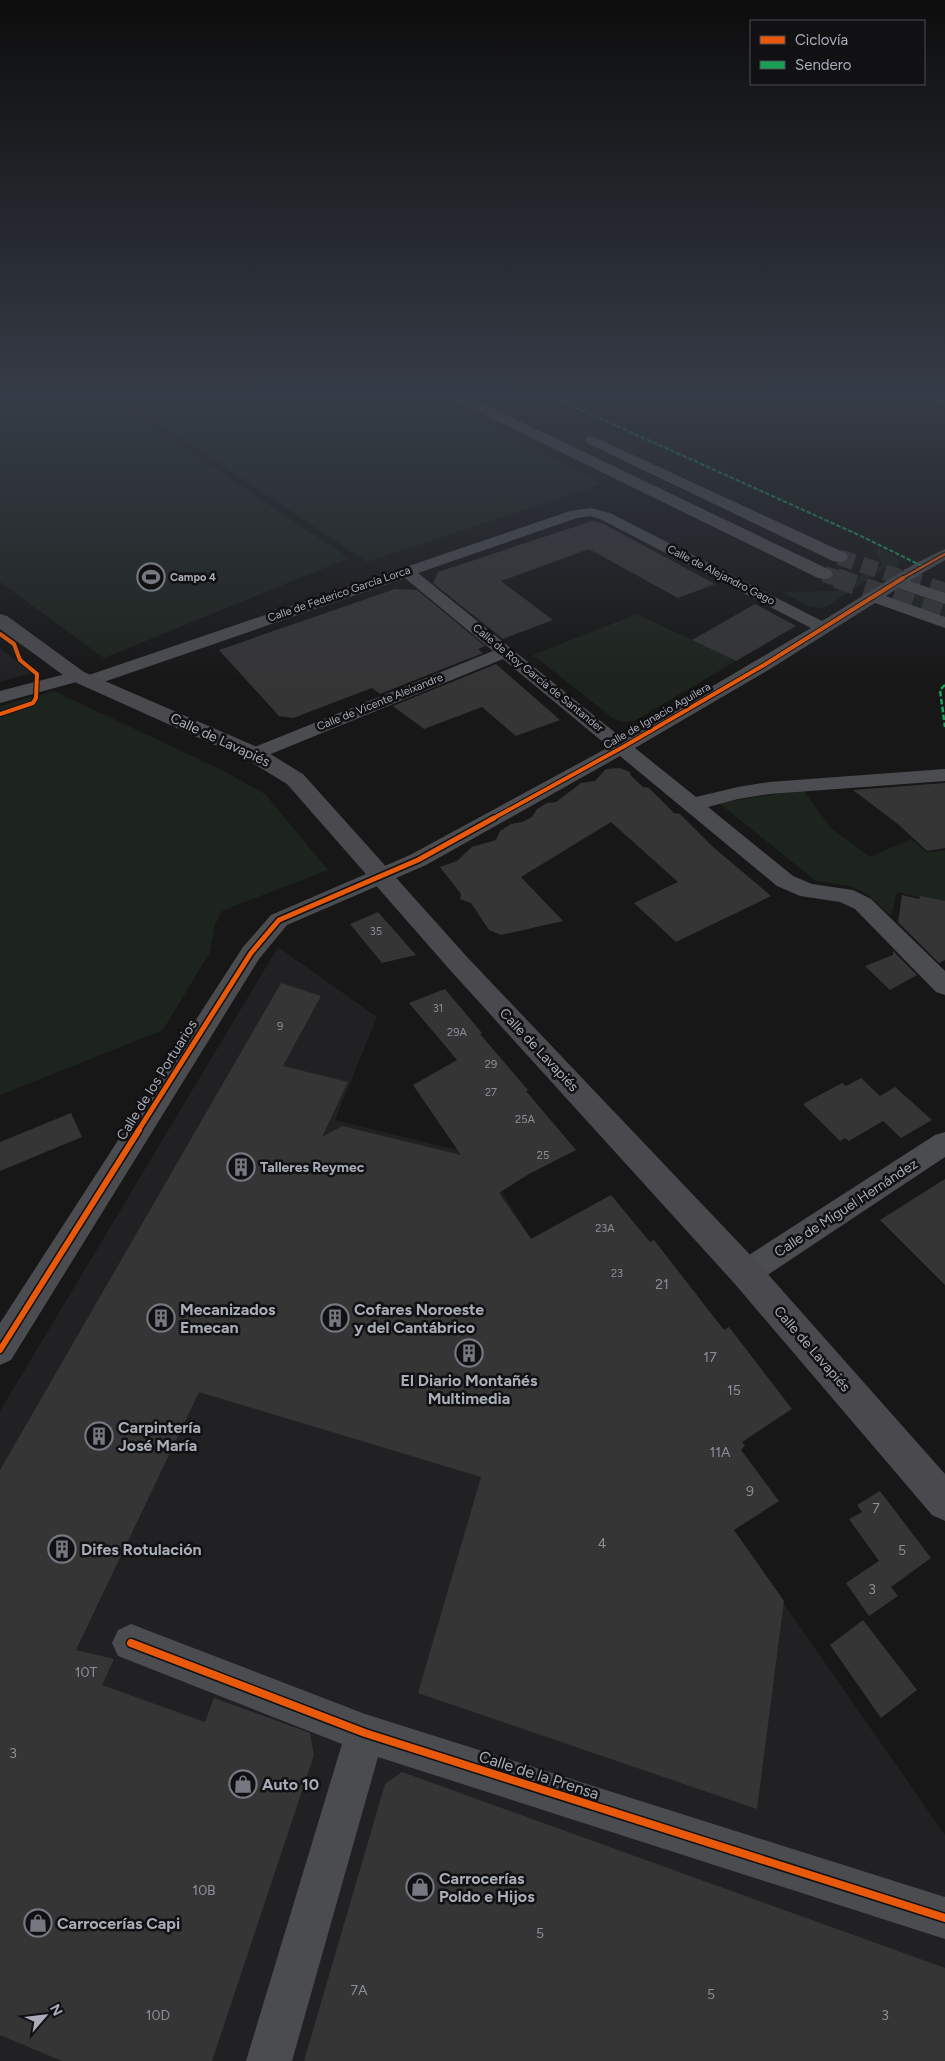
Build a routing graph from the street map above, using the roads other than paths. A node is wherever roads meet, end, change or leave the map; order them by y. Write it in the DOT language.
graph roads {
  1 [pos="651,490"];
  2 [pos="697,490"];
  3 [pos="590,512"];
  4 [pos="839,557"];
  5 [pos="941,560"];
  6 [pos="406,571"];
  7 [pos="824,574"];
  8 [pos="897,582"];
  9 [pos="874,597"];
  10 [pos="945,599"];
  11 [pos="0,620"];
  12 [pos="945,623"];
  13 [pos="823,628"];
  14 [pos="506,652"];
  15 [pos="83,678"];
  16 [pos="0,697"];
  17 [pos="623,748"];
  18 [pos="254,754"];
  19 [pos="945,775"];
  20 [pos="693,805"];
  21 [pos="382,876"];
  22 [pos="945,986"];
  23 [pos="945,1143"];
  24 [pos="746,1273"];
  25 [pos="0,1350"];
  26 [pos="945,1502"];
  27 [pos="131,1643"];
  28 [pos="365,1732"];
  29 [pos="945,1918"];
  30 [pos="269,2061"];
  1 -- 7 [label="highway"];
  2 -- 4 [label="highway"];
  3 -- 6 [label="street, Calle de Federico García Lorca"];
  3 -- 13 [label="street, Calle de Alejandro Gago"];
  5 -- 8 [label="street, Calle de Ignacio Aguilera"];
  6 -- 14 [label="street, Calle de Roy García de Santander"];
  6 -- 15 [label="street, Calle de Federico García Lorca"];
  8 -- 9 [label="street, Calle de Ignacio Aguilera"];
  8 -- 10 [label="street"];
  9 -- 12 [label="street"];
  9 -- 13 [label="street, Calle de Ignacio Aguilera"];
  11 -- 15 [label="main road, Calle de Lavapiés"];
  13 -- 17 [label="street, Calle de Ignacio Aguilera"];
  14 -- 17 [label="street, Calle de Roy García de Santander"];
  14 -- 18 [label="street, Calle de Vicente Aleixandre"];
  15 -- 16 [label="street, Calle de Federico García Lorca"];
  15 -- 18 [label="main road, Calle de Lavapiés"];
  17 -- 20 [label="street, Calle de Roy García de Santander"];
  17 -- 21 [label="street, Calle de Ignacio Aguilera"];
  18 -- 21 [label="main road, Calle de Lavapiés"];
  19 -- 20 [label="street"];
  20 -- 22 [label="street, Calle de Roy García de Santander"];
  21 -- 24 [label="main road, Calle de Lavapiés"];
  21 -- 25 [label="street, Calle de los Portuarios"];
  23 -- 24 [label="street, Calle de Miguel Hernández"];
  24 -- 26 [label="main road, Calle de Lavapiés"];
  27 -- 28 [label="street, Calle de la Prensa"];
  28 -- 29 [label="street, Calle de la Prensa"];
  28 -- 30 [label="street"];
}
